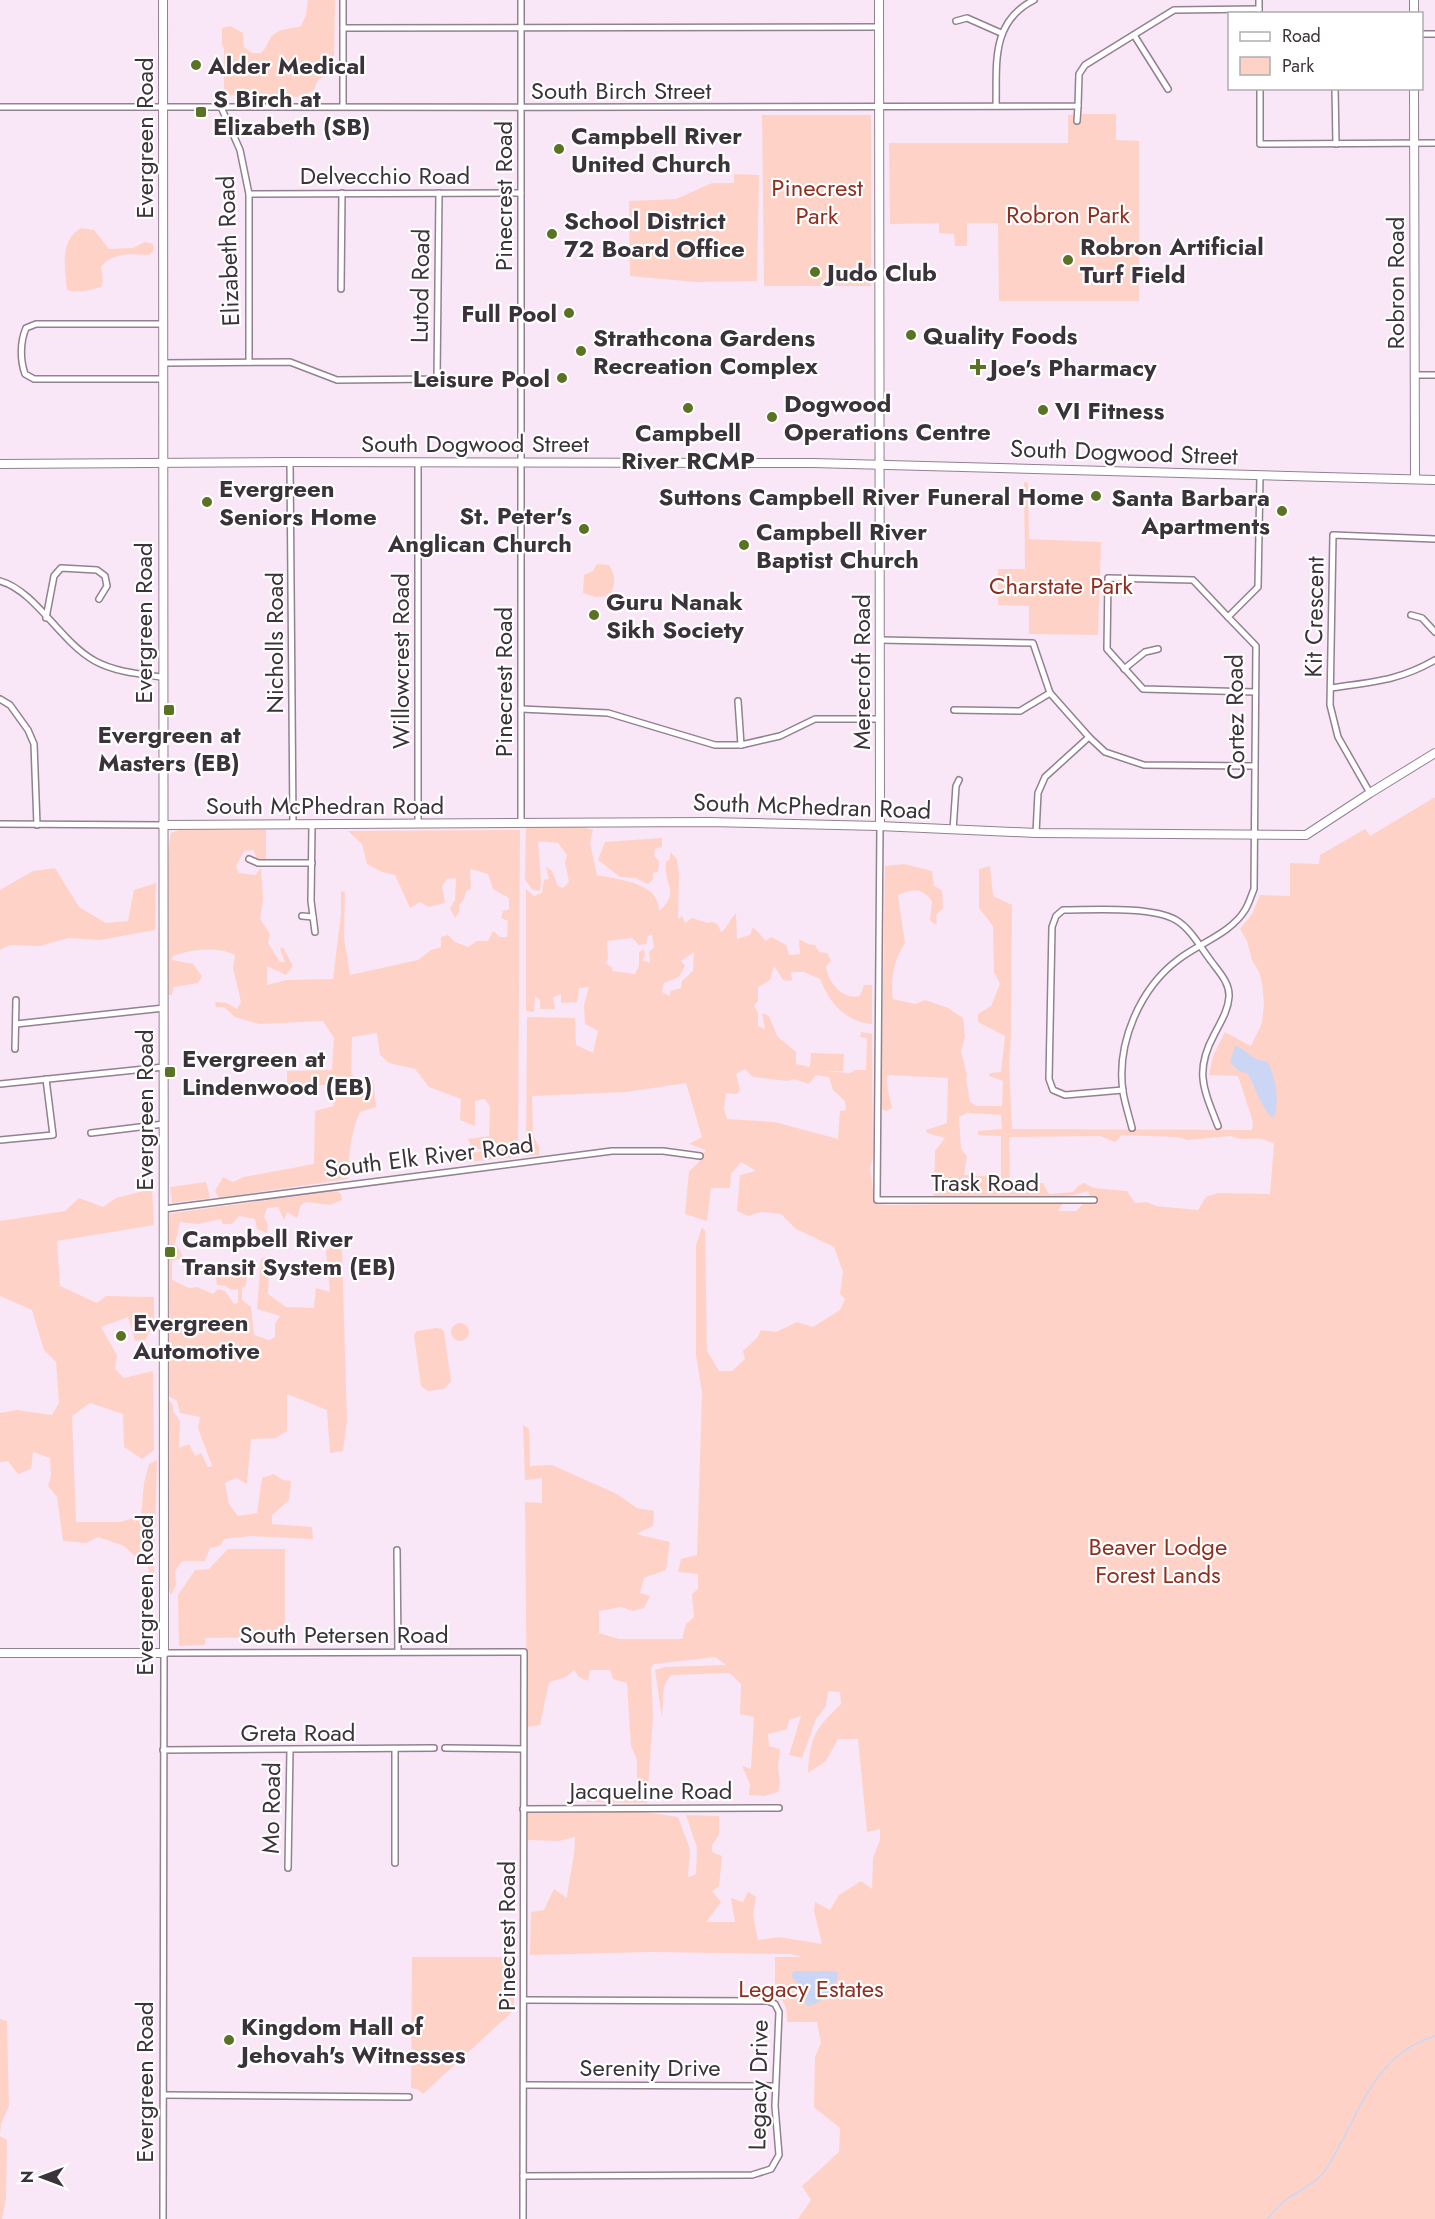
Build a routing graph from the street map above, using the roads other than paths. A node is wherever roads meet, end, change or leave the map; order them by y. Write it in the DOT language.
graph roads {
  1 [pos="163,0"];
  2 [pos="343,0"];
  3 [pos="520,0"];
  4 [pos="879,0"];
  5 [pos="1034,0"];
  6 [pos="1259,0"];
  7 [pos="1259,11"];
  8 [pos="956,21"];
  9 [pos="520,27"];
  10 [pos="879,27"];
  11 [pos="343,28"];
  12 [pos="1001,33"];
  13 [pos="1134,35"];
  14 [pos="1168,89"];
  15 [pos="1260,90"];
  16 [pos="1335,90"];
  17 [pos="1414,90"];
  18 [pos="221,106"];
  19 [pos="343,106"];
  20 [pos="996,106"];
  21 [pos="1078,106"];
  22 [pos="0,107"];
  23 [pos="164,107"];
  24 [pos="879,107"];
  25 [pos="520,108"];
  26 [pos="1077,121"];
  27 [pos="1414,143"];
  28 [pos="1435,143"];
  29 [pos="1336,144"];
  30 [pos="342,193"];
  31 [pos="439,193"];
  32 [pos="521,193"];
  33 [pos="249,194"];
  34 [pos="341,290"];
  35 [pos="164,324"];
  36 [pos="249,362"];
  37 [pos="163,363"];
  38 [pos="1415,375"];
  39 [pos="1435,375"];
  40 [pos="163,379"];
  41 [pos="290,462"];
  42 [pos="418,462"];
  43 [pos="521,462"];
  44 [pos="0,464"];
  45 [pos="163,464"];
  46 [pos="880,464"];
  47 [pos="1260,476"];
  48 [pos="1415,478"];
  49 [pos="1435,480"];
  50 [pos="1435,539"];
  51 [pos="1,581"];
  52 [pos="99,599"];
  53 [pos="1411,615"];
  54 [pos="1228,617"];
  55 [pos="46,618"];
  56 [pos="1435,632"];
  57 [pos="880,640"];
  58 [pos="1158,649"];
  59 [pos="1435,660"];
  60 [pos="1124,669"];
  61 [pos="162,677"];
  62 [pos="1331,688"];
  63 [pos="1255,692"];
  64 [pos="1050,693"];
  65 [pos="0,699"];
  66 [pos="738,701"];
  67 [pos="521,710"];
  68 [pos="954,710"];
  69 [pos="880,719"];
  70 [pos="1089,737"];
  71 [pos="741,745"];
  72 [pos="1435,753"];
  73 [pos="1254,766"];
  74 [pos="958,780"];
  75 [pos="1370,793"];
  76 [pos="521,823"];
  77 [pos="0,824"];
  78 [pos="418,824"];
  79 [pos="37,825"];
  80 [pos="163,825"];
  81 [pos="293,825"];
  82 [pos="312,825"];
  83 [pos="880,826"];
  84 [pos="953,830"];
  85 [pos="1036,833"];
  86 [pos="1254,835"];
  87 [pos="249,859"];
  88 [pos="312,863"];
  89 [pos="302,916"];
  90 [pos="313,916"];
  91 [pos="315,932"];
  92 [pos="1199,945"];
  93 [pos="16,1000"];
  94 [pos="164,1008"];
  95 [pos="15,1024"];
  96 [pos="15,1049"];
  97 [pos="164,1067"];
  98 [pos="46,1079"];
  99 [pos="0,1084"];
  100 [pos="1123,1090"];
  101 [pos="164,1124"];
  102 [pos="1218,1126"];
  103 [pos="1132,1128"];
  104 [pos="91,1133"];
  105 [pos="0,1140"];
  106 [pos="700,1156"];
  107 [pos="876,1200"];
  108 [pos="1094,1200"];
  109 [pos="164,1209"];
  110 [pos="397,1550"];
  111 [pos="398,1652"];
  112 [pos="524,1652"];
  113 [pos="0,1653"];
  114 [pos="164,1653"];
  115 [pos="434,1748"];
  116 [pos="445,1748"];
  117 [pos="395,1749"];
  118 [pos="523,1749"];
  119 [pos="163,1750"];
  120 [pos="290,1750"];
  121 [pos="779,1808"];
  122 [pos="523,1809"];
  123 [pos="395,1863"];
  124 [pos="288,1868"];
  125 [pos="525,2000"];
  126 [pos="524,2085"];
  127 [pos="775,2086"];
  128 [pos="164,2096"];
  129 [pos="410,2097"];
  130 [pos="523,2176"];
  131 [pos="163,2219"];
  132 [pos="523,2219"];
  1 -- 23 [label="street, Evergreen Road"];
  2 -- 11 [label="street"];
  3 -- 9 [label="street, Pinecrest Road"];
  4 -- 10 [label="street, Merecroft Road"];
  5 -- 12 [label="street"];
  6 -- 7 [label="street"];
  7 -- 13 [label="street"];
  8 -- 12 [label="street"];
  9 -- 10 [label="street"];
  9 -- 11 [label="street"];
  9 -- 25 [label="street, Pinecrest Road"];
  10 -- 24 [label="street, Merecroft Road"];
  11 -- 19 [label="street"];
  12 -- 20 [label="street"];
  13 -- 14 [label="street"];
  13 -- 21 [label="street"];
  15 -- 29 [label="street"];
  16 -- 29 [label="street"];
  17 -- 27 [label="street, Robron Road"];
  18 -- 19 [label="street, South Birch Street"];
  18 -- 23 [label="street, South Birch Street"];
  18 -- 33 [label="street, Elizabeth Road"];
  19 -- 25 [label="street, South Birch Street"];
  20 -- 21 [label="street, South Birch Street"];
  20 -- 24 [label="street, South Birch Street"];
  21 -- 26 [label="street"];
  22 -- 23 [label="street, South Birch Street"];
  23 -- 35 [label="street, Evergreen Road"];
  24 -- 25 [label="street, South Birch Street"];
  24 -- 46 [label="street, Merecroft Road"];
  25 -- 32 [label="street, Pinecrest Road"];
  27 -- 28 [label="street"];
  27 -- 29 [label="street"];
  27 -- 38 [label="street, Robron Road"];
  30 -- 31 [label="street, Delvecchio Road"];
  30 -- 33 [label="street, Delvecchio Road"];
  30 -- 34 [label="street"];
  31 -- 32 [label="street, Delvecchio Road"];
  31 -- 36 [label="street, Lutod Road"];
  32 -- 43 [label="street, Pinecrest Road"];
  33 -- 36 [label="street, Elizabeth Road"];
  35 -- 37 [label="street, Evergreen Road"];
  35 -- 40 [label="street"];
  36 -- 37 [label="street"];
  37 -- 40 [label="street, Evergreen Road"];
  38 -- 39 [label="street"];
  38 -- 48 [label="street, Robron Road"];
  40 -- 45 [label="street, Evergreen Road"];
  41 -- 42 [label="street, South Dogwood Street"];
  41 -- 45 [label="street, South Dogwood Street"];
  41 -- 81 [label="street, Nicholls Road"];
  42 -- 43 [label="street, South Dogwood Street"];
  42 -- 78 [label="street, Willowcrest Road"];
  43 -- 46 [label="street, South Dogwood Street"];
  43 -- 67 [label="street, Pinecrest Road"];
  44 -- 45 [label="street, South Dogwood Street"];
  45 -- 61 [label="street, Evergreen Road"];
  46 -- 47 [label="street, South Dogwood Street"];
  46 -- 57 [label="street, Merecroft Road"];
  47 -- 48 [label="street, South Dogwood Street"];
  47 -- 54 [label="street"];
  48 -- 49 [label="street, South Dogwood Street"];
  50 -- 62 [label="street, Kit Crescent"];
  51 -- 55 [label="street"];
  52 -- 55 [label="street"];
  53 -- 56 [label="street"];
  54 -- 60 [label="street, Cortez Road"];
  54 -- 63 [label="street, Cortez Road"];
  55 -- 61 [label="street"];
  57 -- 64 [label="street"];
  57 -- 69 [label="street, Merecroft Road"];
  58 -- 60 [label="street"];
  59 -- 62 [label="street"];
  60 -- 63 [label="street"];
  61 -- 80 [label="street, Evergreen Road"];
  62 -- 75 [label="street, Kit Crescent"];
  63 -- 73 [label="street, Cortez Road"];
  64 -- 68 [label="street"];
  64 -- 70 [label="street"];
  65 -- 79 [label="street"];
  66 -- 71 [label="street"];
  67 -- 71 [label="street"];
  67 -- 76 [label="street, Pinecrest Road"];
  69 -- 71 [label="street"];
  69 -- 83 [label="street, Merecroft Road"];
  70 -- 73 [label="street"];
  70 -- 85 [label="street"];
  72 -- 75 [label="street, South McPhedran Road"];
  73 -- 86 [label="street, Cortez Road"];
  74 -- 84 [label="street"];
  75 -- 86 [label="street, South McPhedran Road"];
  76 -- 78 [label="street, South McPhedran Road"];
  76 -- 83 [label="street, South McPhedran Road"];
  77 -- 79 [label="street"];
  78 -- 82 [label="street, South McPhedran Road"];
  79 -- 80 [label="street"];
  80 -- 81 [label="street, South McPhedran Road"];
  80 -- 94 [label="street, Evergreen Road"];
  81 -- 82 [label="street, South McPhedran Road"];
  82 -- 88 [label="street"];
  83 -- 84 [label="street, South McPhedran Road"];
  83 -- 107 [label="street, Merecroft Road"];
  84 -- 85 [label="street, South McPhedran Road"];
  85 -- 86 [label="street, South McPhedran Road"];
  86 -- 92 [label="street, Cortez Road"];
  87 -- 88 [label="street"];
  88 -- 90 [label="street"];
  89 -- 90 [label="street"];
  90 -- 91 [label="street"];
  92 -- 100 [label="street, Cortez Road"];
  92 -- 100 [label="street"];
  92 -- 102 [label="street"];
  93 -- 95 [label="street"];
  94 -- 95 [label="street"];
  94 -- 97 [label="street, Evergreen Road"];
  95 -- 96 [label="street"];
  97 -- 98 [label="street"];
  97 -- 101 [label="street, Evergreen Road"];
  98 -- 99 [label="street"];
  98 -- 105 [label="street"];
  100 -- 103 [label="street, Cortez Road"];
  101 -- 104 [label="street"];
  101 -- 109 [label="street, Evergreen Road"];
  106 -- 109 [label="street, South Elk River Road"];
  107 -- 108 [label="street, Trask Road"];
  109 -- 114 [label="street, Evergreen Road"];
  110 -- 111 [label="street"];
  111 -- 112 [label="street, South Petersen Road"];
  111 -- 114 [label="street, South Petersen Road"];
  112 -- 118 [label="street, Pinecrest Road"];
  113 -- 114 [label="street"];
  114 -- 119 [label="street, Evergreen Road"];
  115 -- 117 [label="street, Greta Road"];
  116 -- 118 [label="street"];
  117 -- 120 [label="street, Greta Road"];
  117 -- 123 [label="street"];
  118 -- 122 [label="street, Pinecrest Road"];
  119 -- 120 [label="street, Greta Road"];
  119 -- 128 [label="street, Evergreen Road"];
  120 -- 124 [label="street, Mo Road"];
  121 -- 122 [label="street, Jacqueline Road"];
  122 -- 125 [label="street, Pinecrest Road"];
  125 -- 126 [label="street, Pinecrest Road"];
  125 -- 127 [label="street, Legacy Drive"];
  126 -- 127 [label="street, Serenity Drive"];
  126 -- 130 [label="street, Pinecrest Road"];
  127 -- 130 [label="street, Legacy Drive"];
  128 -- 129 [label="street"];
  128 -- 131 [label="street, Evergreen Road"];
  130 -- 132 [label="street, Pinecrest Road"];
}
